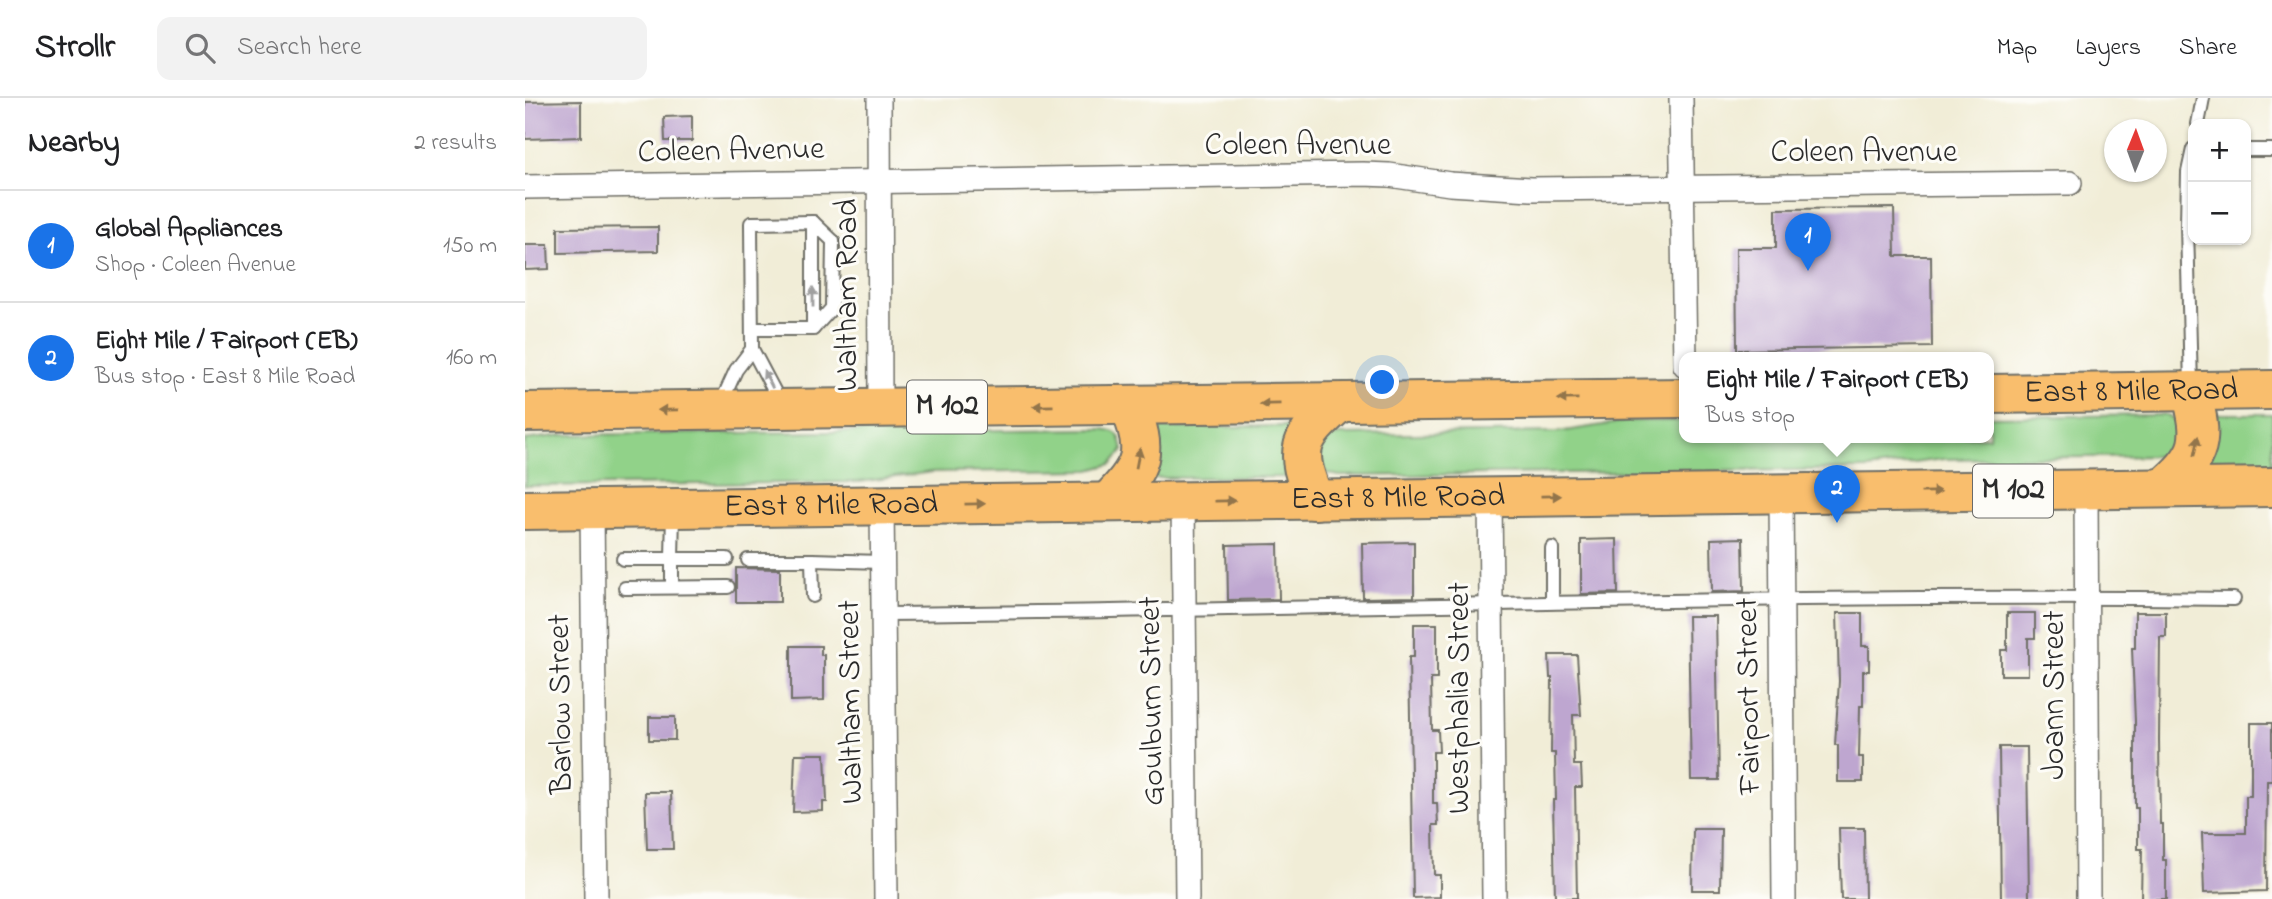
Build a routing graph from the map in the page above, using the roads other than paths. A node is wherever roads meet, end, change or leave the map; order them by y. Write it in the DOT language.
graph roads {
  1 [pos="879,98"];
  2 [pos="1681,98"];
  3 [pos="2203,98"];
  4 [pos="2199,119"];
  5 [pos="2251,150"];
  6 [pos="2272,150"];
  7 [pos="2188,172"];
  8 [pos="879,182"];
  9 [pos="2070,183"];
  10 [pos="1682,186"];
  11 [pos="525,187"];
  12 [pos="813,222"];
  13 [pos="752,329"];
  14 [pos="813,329"];
  15 [pos="752,349"];
  16 [pos="1685,352"];
  17 [pos="2272,390"];
  18 [pos="2191,391"];
  19 [pos="1994,394"];
  20 [pos="1679,398"];
  21 [pos="1339,403"];
  22 [pos="1129,405"];
  23 [pos="880,407"];
  24 [pos="783,409"];
  25 [pos="719,410"];
  26 [pos="525,412"];
  27 [pos="2272,487"];
  28 [pos="2163,488"];
  29 [pos="2086,490"];
  30 [pos="1781,493"];
  31 [pos="1490,497"];
  32 [pos="1315,500"];
  33 [pos="1183,501"];
  34 [pos="1108,502"];
  35 [pos="882,505"];
  36 [pos="673,508"];
  37 [pos="592,509"];
  38 [pos="525,510"];
  39 [pos="525,522"];
  40 [pos="1552,548"];
  41 [pos="623,559"];
  42 [pos="672,559"];
  43 [pos="727,559"];
  44 [pos="748,560"];
  45 [pos="812,560"];
  46 [pos="882,562"];
  47 [pos="672,587"];
  48 [pos="728,587"];
  49 [pos="625,588"];
  50 [pos="813,596"];
  51 [pos="2086,597"];
  52 [pos="2234,599"];
  53 [pos="1780,600"];
  54 [pos="1552,602"];
  55 [pos="1491,604"];
  56 [pos="1183,610"];
  57 [pos="882,614"];
  58 [pos="596,899"];
  59 [pos="886,899"];
  60 [pos="1187,899"];
  61 [pos="1493,899"];
  62 [pos="1784,899"];
  63 [pos="2088,899"];
  1 -- 8 [label="street, Waltham Road"];
  2 -- 10 [label="street"];
  3 -- 4 [label="lane"];
  5 -- 6 [label="lane"];
  7 -- 18 [label="lane"];
  8 -- 10 [label="street, Coleen Avenue"];
  8 -- 11 [label="street, Coleen Avenue"];
  8 -- 23 [label="street, Waltham Road"];
  9 -- 10 [label="street, Coleen Avenue"];
  10 -- 16 [label="street"];
  12 -- 13 [label="lane"];
  14 -- 12 [label="lane, one-way"];
  12 -- 14 [label="lane"];
  13 -- 14 [label="lane"];
  13 -- 15 [label="lane"];
  24 -- 15 [label="lane, one-way"];
  15 -- 25 [label="lane"];
  17 -- 18 [label="highway, East 8 Mile Road"];
  18 -- 19 [label="highway, East 8 Mile Road"];
  28 -- 18 [label="highway, one-way"];
  20 -- 21 [label="highway, M 102, one-way"];
  21 -- 22 [label="highway, M 102, one-way"];
  21 -- 32 [label="highway"];
  22 -- 23 [label="highway, M 102, one-way"];
  34 -- 22 [label="highway, one-way"];
  23 -- 24 [label="highway, M 102"];
  24 -- 25 [label="highway, M 102"];
  25 -- 26 [label="highway, M 102, one-way"];
  27 -- 28 [label="highway, East 8 Mile Road / M 102"];
  28 -- 29 [label="highway, East 8 Mile Road / M 102"];
  30 -- 29 [label="highway, East 8 Mile Road / M 102, one-way"];
  29 -- 51 [label="street, Joann Street"];
  31 -- 30 [label="highway, East 8 Mile Road / M 102, one-way"];
  30 -- 53 [label="street, Fairport Street"];
  31 -- 32 [label="highway, East 8 Mile Road / M 102"];
  31 -- 55 [label="street, Westphalia Street"];
  33 -- 32 [label="highway, East 8 Mile Road / M 102, one-way"];
  33 -- 34 [label="highway, East 8 Mile Road / M 102"];
  33 -- 56 [label="street, Goulburn Street"];
  35 -- 34 [label="highway, East 8 Mile Road / M 102, one-way"];
  35 -- 36 [label="highway, East 8 Mile Road / M 102"];
  35 -- 46 [label="street, Waltham Street"];
  36 -- 37 [label="highway, East 8 Mile Road / M 102"];
  36 -- 42 [label="lane"];
  37 -- 38 [label="highway, East 8 Mile Road / M 102"];
  37 -- 58 [label="street, Barlow Street"];
  38 -- 39 [label="lane"];
  40 -- 54 [label="lane"];
  41 -- 42 [label="lane"];
  42 -- 43 [label="lane"];
  42 -- 47 [label="lane"];
  44 -- 45 [label="lane"];
  45 -- 46 [label="lane"];
  45 -- 50 [label="lane"];
  46 -- 57 [label="street, Waltham Street"];
  47 -- 48 [label="lane"];
  47 -- 49 [label="lane"];
  51 -- 52 [label="lane"];
  51 -- 53 [label="lane"];
  51 -- 63 [label="street, Joann Street"];
  53 -- 54 [label="lane"];
  53 -- 62 [label="street, Fairport Street"];
  54 -- 55 [label="lane"];
  55 -- 56 [label="lane"];
  55 -- 61 [label="street, Westphalia Street"];
  56 -- 57 [label="lane"];
  56 -- 60 [label="street, Goulburn Street"];
  57 -- 59 [label="street, Waltham Street"];
}
